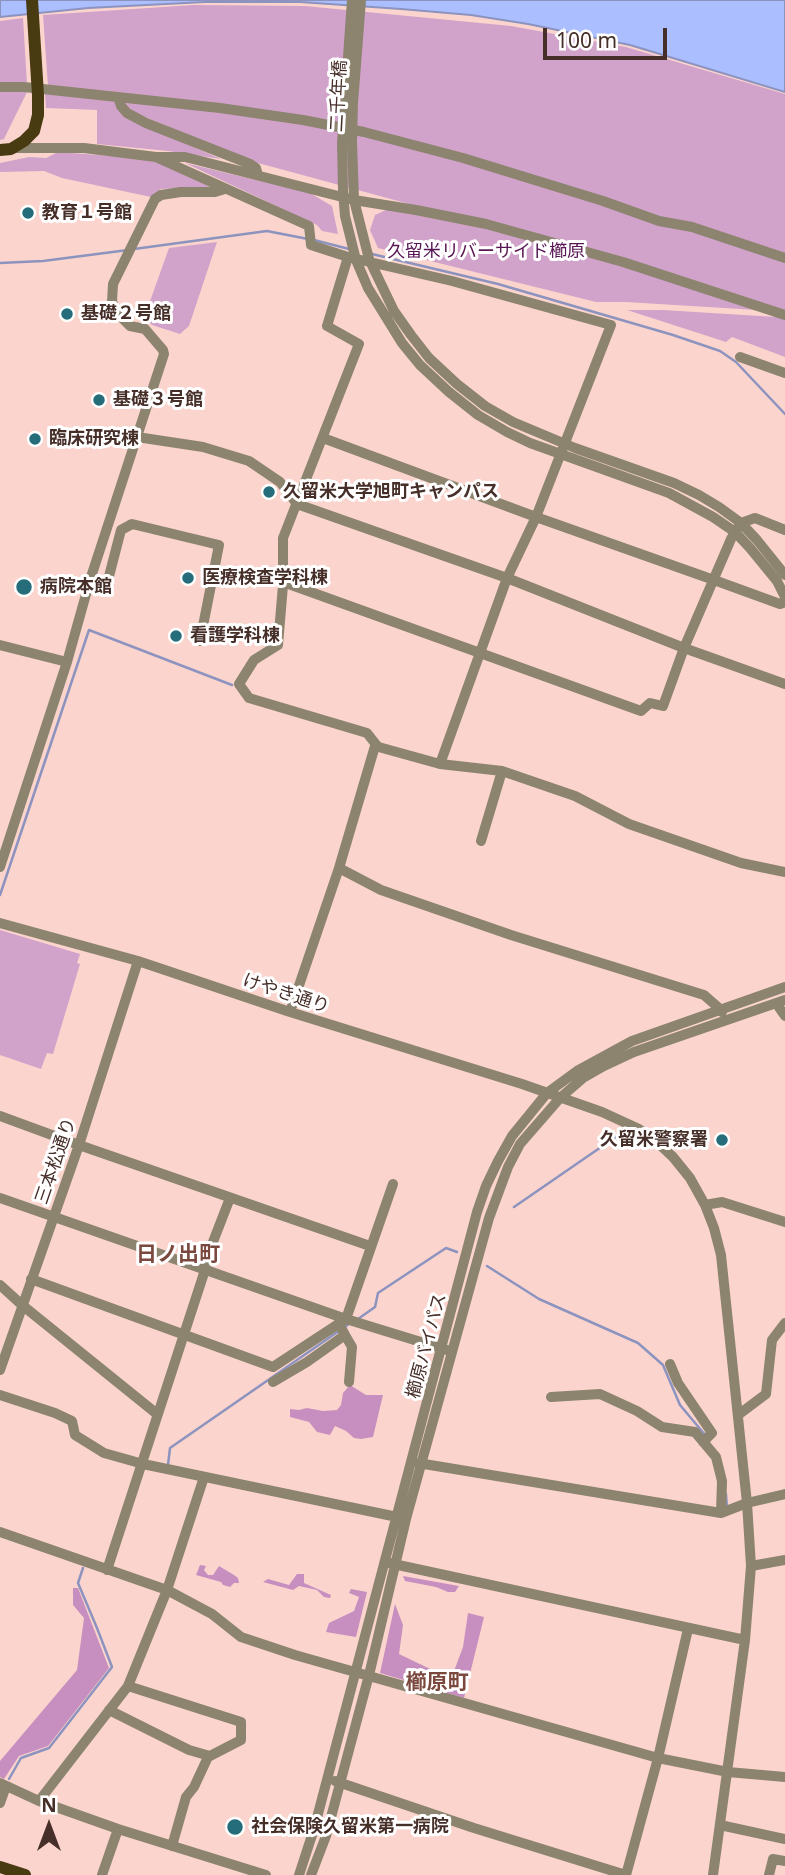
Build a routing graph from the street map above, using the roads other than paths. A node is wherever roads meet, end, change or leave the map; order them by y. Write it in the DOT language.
graph roads {
  1 [pos="32,0"];
  2 [pos="352,0"];
  3 [pos="361,0"];
  4 [pos="0,87"];
  5 [pos="118,97"];
  6 [pos="6,149"];
  7 [pos="156,157"];
  8 [pos="258,175"];
  9 [pos="225,189"];
  10 [pos="348,196"];
  11 [pos="348,257"];
  12 [pos="785,258"];
  13 [pos="785,315"];
  14 [pos="740,357"];
  15 [pos="785,373"];
  16 [pos="137,437"];
  17 [pos="323,438"];
  18 [pos="563,449"];
  19 [pos="296,504"];
  20 [pos="536,517"];
  21 [pos="738,528"];
  22 [pos="785,530"];
  23 [pos="785,575"];
  24 [pos="507,578"];
  25 [pos="90,580"];
  26 [pos="714,580"];
  27 [pos="283,582"];
  28 [pos="785,600"];
  29 [pos="200,641"];
  30 [pos="0,645"];
  31 [pos="684,648"];
  32 [pos="481,652"];
  33 [pos="67,662"];
  34 [pos="785,684"];
  35 [pos="378,747"];
  36 [pos="440,764"];
  37 [pos="502,771"];
  38 [pos="481,841"];
  39 [pos="0,867"];
  40 [pos="339,868"];
  41 [pos="785,872"];
  42 [pos="0,923"];
  43 [pos="138,961"];
  44 [pos="785,987"];
  45 [pos="780,1001"];
  46 [pos="720,1009"];
  47 [pos="290,1012"];
  48 [pos="785,1016"];
  49 [pos="725,1020"];
  50 [pos="547,1093"];
  51 [pos="561,1098"];
  52 [pos="0,1116"];
  53 [pos="79,1145"];
  54 [pos="393,1184"];
  55 [pos="0,1198"];
  56 [pos="230,1198"];
  57 [pos="705,1205"];
  58 [pos="54,1216"];
  59 [pos="785,1222"];
  60 [pos="370,1246"];
  61 [pos="205,1270"];
  62 [pos="31,1279"];
  63 [pos="0,1285"];
  64 [pos="22,1305"];
  65 [pos="342,1321"];
  66 [pos="785,1322"];
  67 [pos="183,1335"];
  68 [pos="345,1335"];
  69 [pos="447,1350"];
  70 [pos="670,1364"];
  71 [pos="0,1370"];
  72 [pos="273,1382"];
  73 [pos="349,1382"];
  74 [pos="0,1395"];
  75 [pos="551,1397"];
  76 [pos="157,1414"];
  77 [pos="738,1415"];
  78 [pos="703,1442"];
  79 [pos="417,1463"];
  80 [pos="143,1464"];
  81 [pos="204,1477"];
  82 [pos="785,1494"];
  83 [pos="747,1503"];
  84 [pos="721,1513"];
  85 [pos="401,1518"];
  86 [pos="0,1532"];
  87 [pos="785,1560"];
  88 [pos="390,1564"];
  89 [pos="751,1566"];
  90 [pos="107,1570"];
  91 [pos="167,1590"];
  92 [pos="688,1629"];
  93 [pos="745,1640"];
  94 [pos="356,1671"];
  95 [pos="369,1675"];
  96 [pos="128,1686"];
  97 [pos="109,1710"];
  98 [pos="210,1756"];
  99 [pos="658,1758"];
  100 [pos="728,1772"];
  101 [pos="785,1777"];
  102 [pos="328,1778"];
  103 [pos="340,1783"];
  104 [pos="3,1784"];
  105 [pos="39,1801"];
  106 [pos="0,1803"];
  107 [pos="720,1825"];
  108 [pos="118,1829"];
  109 [pos="785,1839"];
  110 [pos="172,1846"];
  111 [pos="785,1861"];
  112 [pos="0,1867"];
  113 [pos="25,1875"];
  114 [pos="102,1875"];
  115 [pos="266,1875"];
  116 [pos="299,1875"];
  117 [pos="311,1875"];
  118 [pos="626,1875"];
  119 [pos="713,1875"];
  120 [pos="769,1875"];
  1 -- 6 [label="main road"];
  2 -- 10 [label="street, 二千年橋"];
  3 -- 10 [label="street, 二千年橋"];
  4 -- 5 [label="street"];
  5 -- 8 [label="street"];
  5 -- 12 [label="street"];
  6 -- 7 [label="street"];
  7 -- 8 [label="street"];
  7 -- 9 [label="street"];
  8 -- 10 [label="street"];
  9 -- 11 [label="street"];
  9 -- 16 [label="street"];
  10 -- 13 [label="street"];
  10 -- 18 [label="street"];
  10 -- 18 [label="street"];
  11 -- 17 [label="street"];
  11 -- 18 [label="street"];
  14 -- 15 [label="street"];
  16 -- 19 [label="street"];
  16 -- 25 [label="street"];
  17 -- 19 [label="street"];
  17 -- 20 [label="street"];
  18 -- 20 [label="street"];
  18 -- 21 [label="street"];
  19 -- 24 [label="street"];
  19 -- 27 [label="street"];
  20 -- 24 [label="street"];
  20 -- 26 [label="street"];
  21 -- 22 [label="street"];
  21 -- 23 [label="street"];
  21 -- 26 [label="street"];
  21 -- 28 [label="street"];
  24 -- 31 [label="street"];
  24 -- 32 [label="street"];
  25 -- 29 [label="street"];
  25 -- 33 [label="street"];
  26 -- 28 [label="street"];
  26 -- 31 [label="street"];
  27 -- 32 [label="street"];
  27 -- 35 [label="street"];
  30 -- 33 [label="street"];
  31 -- 32 [label="street"];
  31 -- 34 [label="street"];
  32 -- 36 [label="street"];
  33 -- 39 [label="street"];
  35 -- 36 [label="street"];
  35 -- 40 [label="street"];
  36 -- 37 [label="street"];
  37 -- 38 [label="street"];
  37 -- 41 [label="street"];
  40 -- 46 [label="street"];
  40 -- 47 [label="street"];
  42 -- 43 [label="street, けやき通り"];
  43 -- 47 [label="street, けやき通り"];
  43 -- 53 [label="street, 三本松通り"];
  44 -- 46 [label="street, 櫛原バイパス"];
  45 -- 48 [label="street"];
  45 -- 49 [label="street, 櫛原バイパス"];
  46 -- 49 [label="street"];
  46 -- 50 [label="street, 櫛原バイパス"];
  47 -- 50 [label="street, けやき通り"];
  49 -- 51 [label="street, 櫛原バイパス"];
  50 -- 51 [label="street, けやき通り"];
  50 -- 69 [label="street, 櫛原バイパス"];
  51 -- 57 [label="street, けやき通り"];
  51 -- 69 [label="street, 櫛原バイパス"];
  52 -- 53 [label="street"];
  53 -- 56 [label="street"];
  53 -- 58 [label="street, 三本松通り"];
  54 -- 60 [label="street"];
  55 -- 58 [label="street"];
  56 -- 60 [label="street"];
  56 -- 61 [label="street"];
  57 -- 59 [label="street"];
  57 -- 77 [label="street, けやき通り"];
  58 -- 61 [label="street"];
  58 -- 62 [label="street, 三本松通り"];
  60 -- 65 [label="street"];
  61 -- 65 [label="street"];
  61 -- 67 [label="street"];
  62 -- 64 [label="street, 三本松通り"];
  62 -- 67 [label="street"];
  63 -- 64 [label="street"];
  64 -- 71 [label="street, 三本松通り"];
  64 -- 76 [label="street"];
  65 -- 67 [label="street"];
  65 -- 68 [label="street"];
  65 -- 69 [label="street"];
  66 -- 77 [label="street"];
  67 -- 76 [label="street"];
  68 -- 72 [label="street"];
  68 -- 73 [label="street"];
  69 -- 79 [label="street, 櫛原バイパス"];
  70 -- 78 [label="street"];
  74 -- 80 [label="street"];
  75 -- 78 [label="street"];
  76 -- 80 [label="street"];
  77 -- 83 [label="street, けやき通り"];
  78 -- 84 [label="street"];
  79 -- 84 [label="street"];
  79 -- 85 [label="street, 櫛原バイパス"];
  80 -- 81 [label="street"];
  80 -- 90 [label="street"];
  81 -- 85 [label="street"];
  81 -- 91 [label="street"];
  82 -- 83 [label="street"];
  83 -- 84 [label="street"];
  83 -- 89 [label="street, けやき通り"];
  85 -- 88 [label="street, 櫛原バイパス"];
  86 -- 90 [label="street"];
  87 -- 89 [label="street"];
  88 -- 92 [label="street"];
  88 -- 94 [label="street, 櫛原バイパス"];
  88 -- 95 [label="street, 櫛原バイパス"];
  89 -- 93 [label="street, けやき通り"];
  90 -- 91 [label="street"];
  91 -- 94 [label="street"];
  91 -- 96 [label="street"];
  92 -- 93 [label="street"];
  92 -- 99 [label="street"];
  93 -- 100 [label="street, けやき通り"];
  94 -- 95 [label="street"];
  94 -- 102 [label="street, 櫛原バイパス"];
  95 -- 99 [label="street"];
  95 -- 103 [label="street, 櫛原バイパス"];
  96 -- 97 [label="street"];
  96 -- 98 [label="street"];
  97 -- 98 [label="street"];
  97 -- 105 [label="street"];
  98 -- 110 [label="street"];
  99 -- 100 [label="street"];
  99 -- 118 [label="street"];
  100 -- 101 [label="street"];
  100 -- 107 [label="street, けやき通り"];
  102 -- 103 [label="street"];
  102 -- 116 [label="street, 櫛原バイパス"];
  103 -- 117 [label="street, 櫛原バイパス"];
  103 -- 118 [label="street"];
  104 -- 105 [label="street"];
  104 -- 106 [label="street"];
  105 -- 108 [label="street"];
  107 -- 109 [label="street"];
  107 -- 119 [label="street, けやき通り"];
  108 -- 110 [label="street"];
  108 -- 114 [label="street"];
  110 -- 115 [label="street"];
  111 -- 120 [label="street"];
  112 -- 113 [label="main road"];
}
